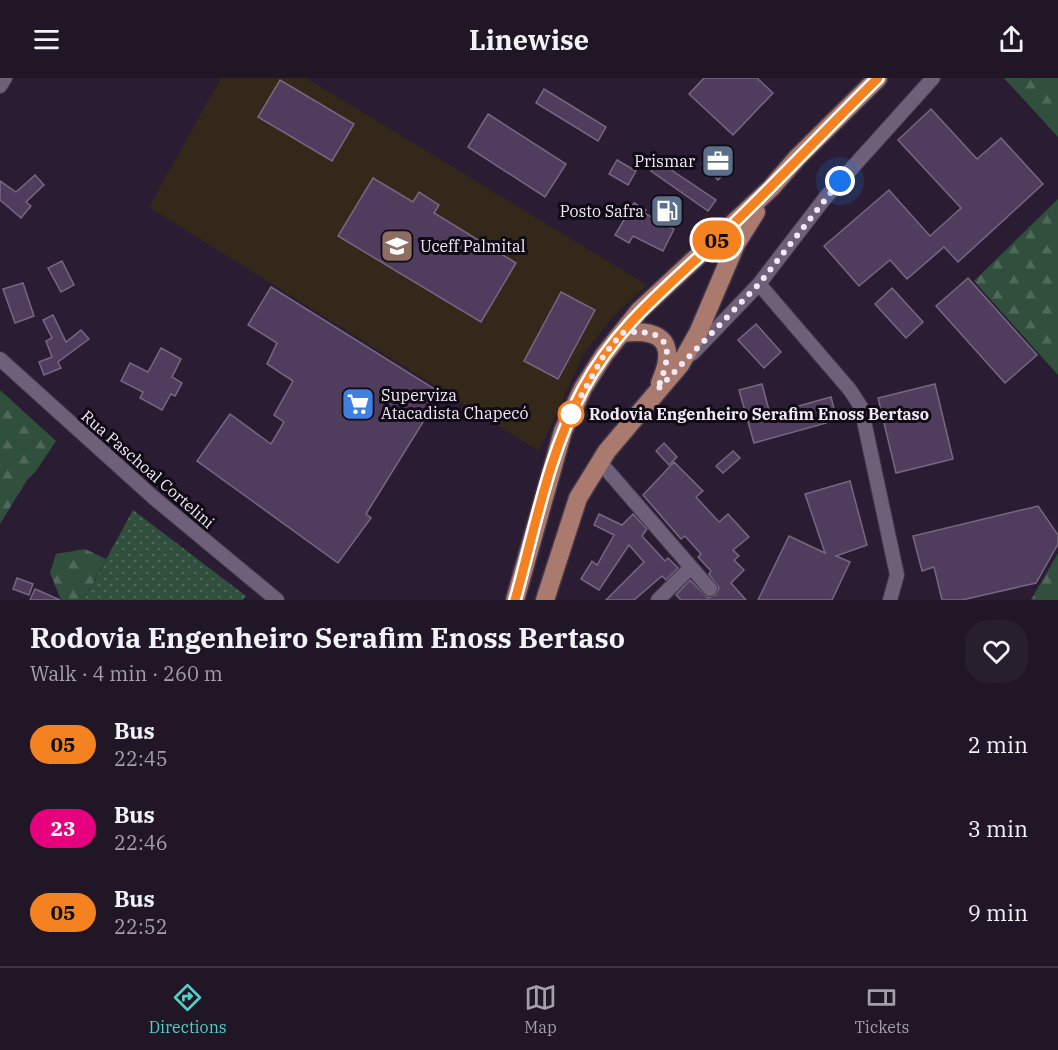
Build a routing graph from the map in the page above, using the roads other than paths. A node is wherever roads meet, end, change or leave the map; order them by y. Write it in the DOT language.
graph roads {
  1 [pos="5,78"];
  2 [pos="878,78"];
  3 [pos="933,78"];
  4 [pos="0,86"];
  5 [pos="771,188"];
  6 [pos="759,284"];
  7 [pos="622,333"];
  8 [pos="0,359"];
  9 [pos="680,365"];
  10 [pos="657,390"];
  11 [pos="600,462"];
  12 [pos="690,568"];
  13 [pos="710,589"];
  14 [pos="277,600"];
  15 [pos="515,600"];
  16 [pos="544,600"];
  17 [pos="658,600"];
  18 [pos="890,600"];
  1 -- 4 [label="street"];
  2 -- 5 [label="main road"];
  3 -- 6 [label="street"];
  5 -- 7 [label="main road"];
  5 -- 9 [label="main road"];
  6 -- 9 [label="street"];
  6 -- 18 [label="street"];
  7 -- 10 [label="main road"];
  7 -- 15 [label="main road"];
  8 -- 14 [label="street, Rua Paschoal Cortelini"];
  9 -- 10 [label="main road"];
  10 -- 11 [label="main road"];
  11 -- 12 [label="street"];
  11 -- 16 [label="main road"];
  12 -- 13 [label="street"];
  12 -- 17 [label="street"];
}
